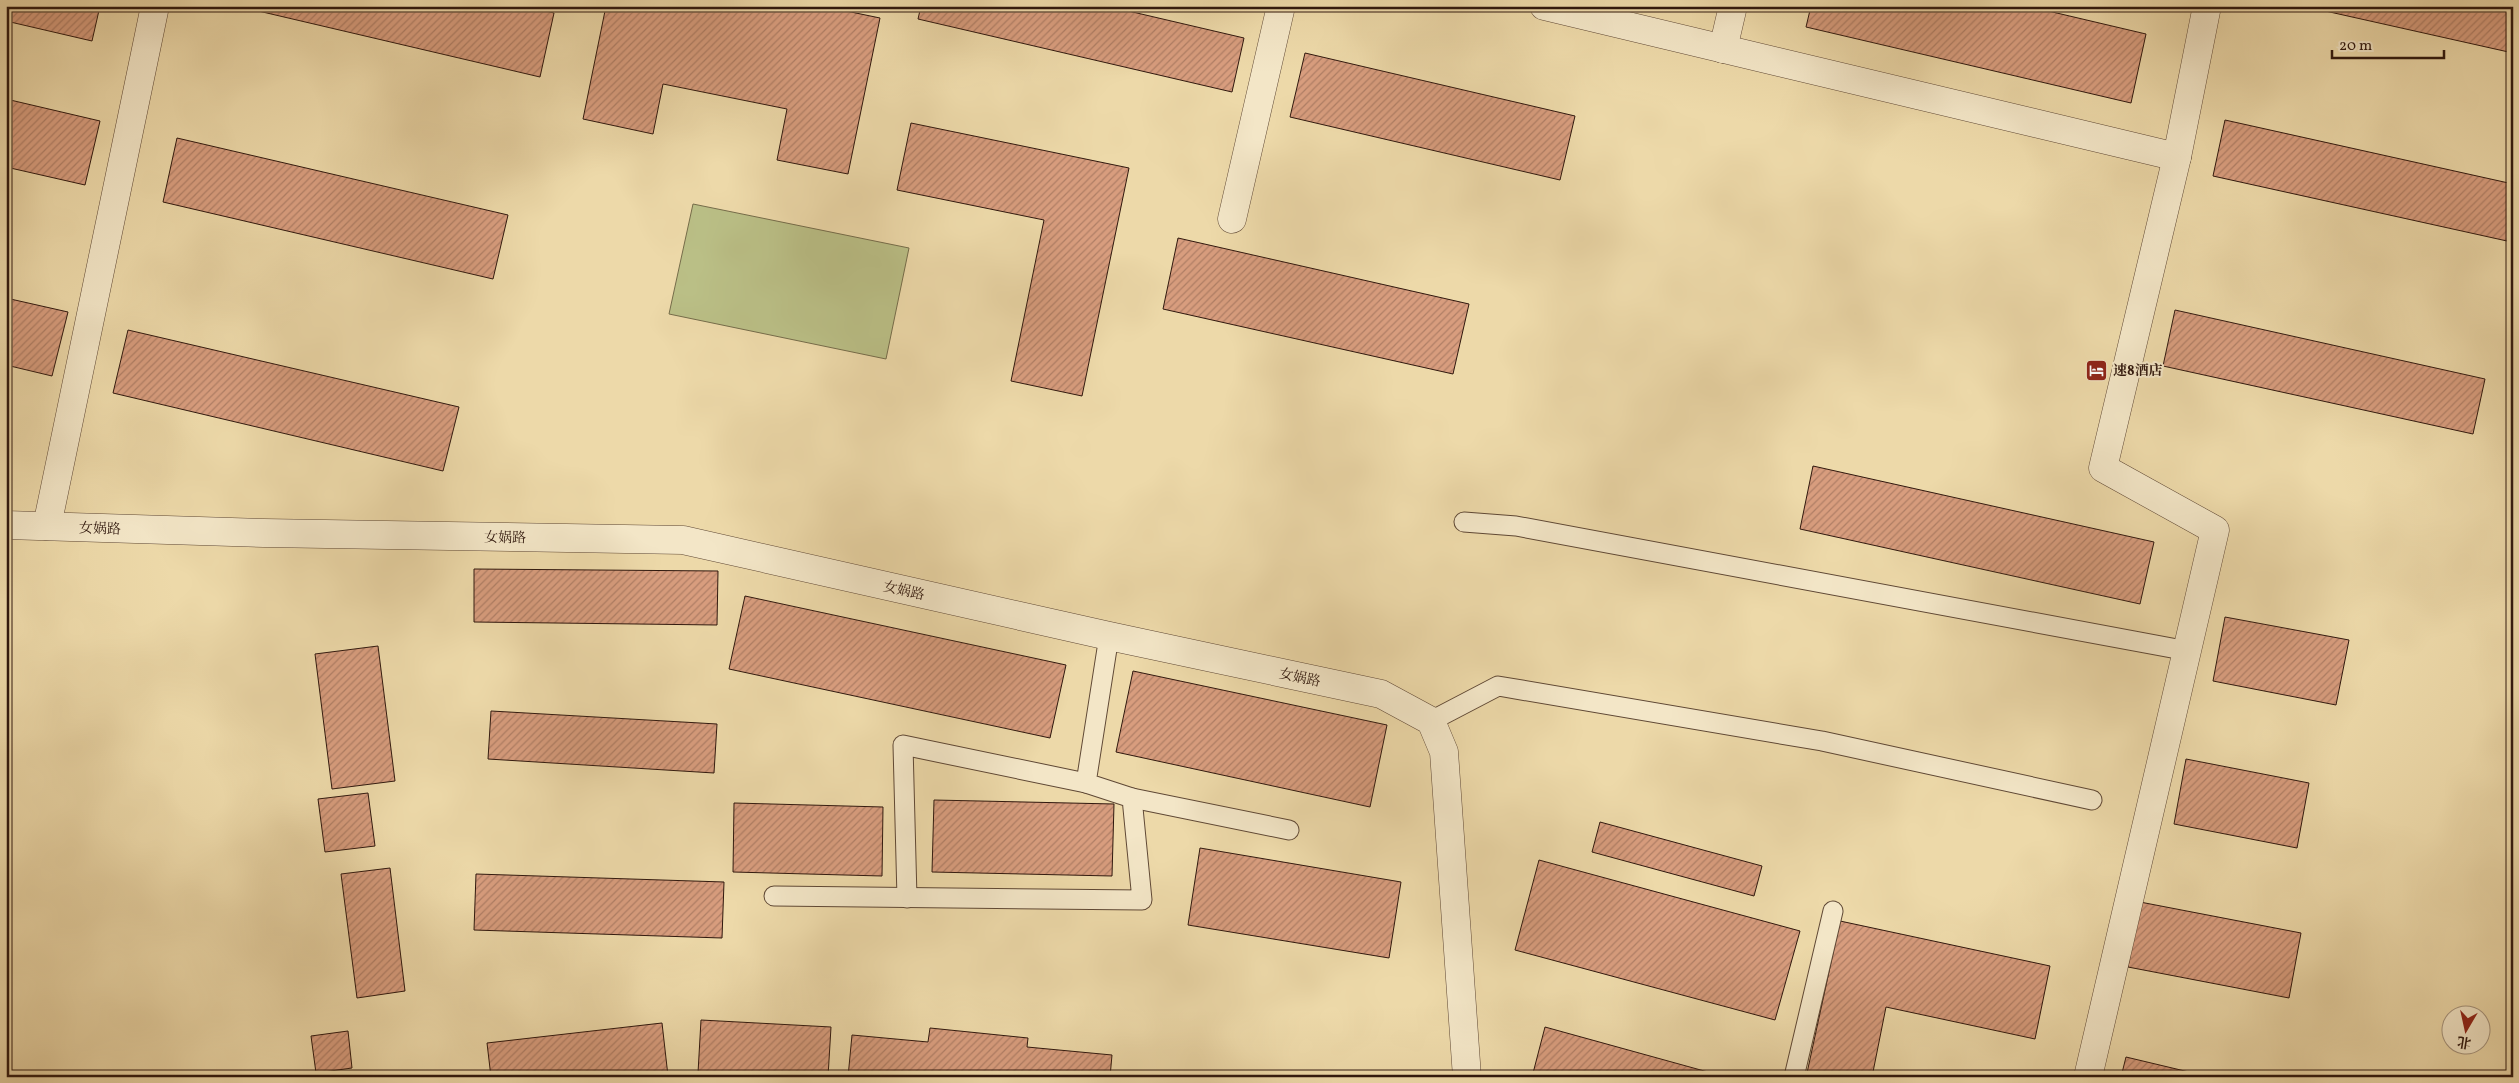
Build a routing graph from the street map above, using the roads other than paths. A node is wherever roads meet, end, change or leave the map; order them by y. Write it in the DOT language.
graph roads {
  1 [pos="155,6"];
  2 [pos="1281,6"];
  3 [pos="1544,6"];
  4 [pos="1733,6"];
  5 [pos="2207,6"];
  6 [pos="1723,49"];
  7 [pos="2177,157"];
  8 [pos="1232,219"];
  9 [pos="1464,522"];
  10 [pos="6,525"];
  11 [pos="47,526"];
  12 [pos="1109,636"];
  13 [pos="2188,651"];
  14 [pos="1432,721"];
  15 [pos="1086,782"];
  16 [pos="1132,798"];
  17 [pos="2092,800"];
  18 [pos="1289,830"];
  19 [pos="774,896"];
  20 [pos="907,898"];
  21 [pos="1833,911"];
  22 [pos="1467,1077"];
  23 [pos="1794,1077"];
  24 [pos="2088,1077"];
  1 -- 11 [label="street"];
  2 -- 8 [label="street"];
  3 -- 6 [label="street"];
  4 -- 6 [label="street"];
  5 -- 7 [label="street"];
  6 -- 7 [label="street"];
  7 -- 13 [label="street"];
  9 -- 13 [label="lane"];
  10 -- 11 [label="street, 女娲路"];
  11 -- 12 [label="street, 女娲路"];
  12 -- 14 [label="street, 女娲路"];
  12 -- 15 [label="lane"];
  13 -- 24 [label="street"];
  14 -- 17 [label="lane"];
  14 -- 22 [label="street"];
  15 -- 16 [label="lane"];
  15 -- 20 [label="lane"];
  16 -- 18 [label="lane"];
  16 -- 20 [label="lane"];
  19 -- 20 [label="lane"];
  21 -- 23 [label="lane"];
}
